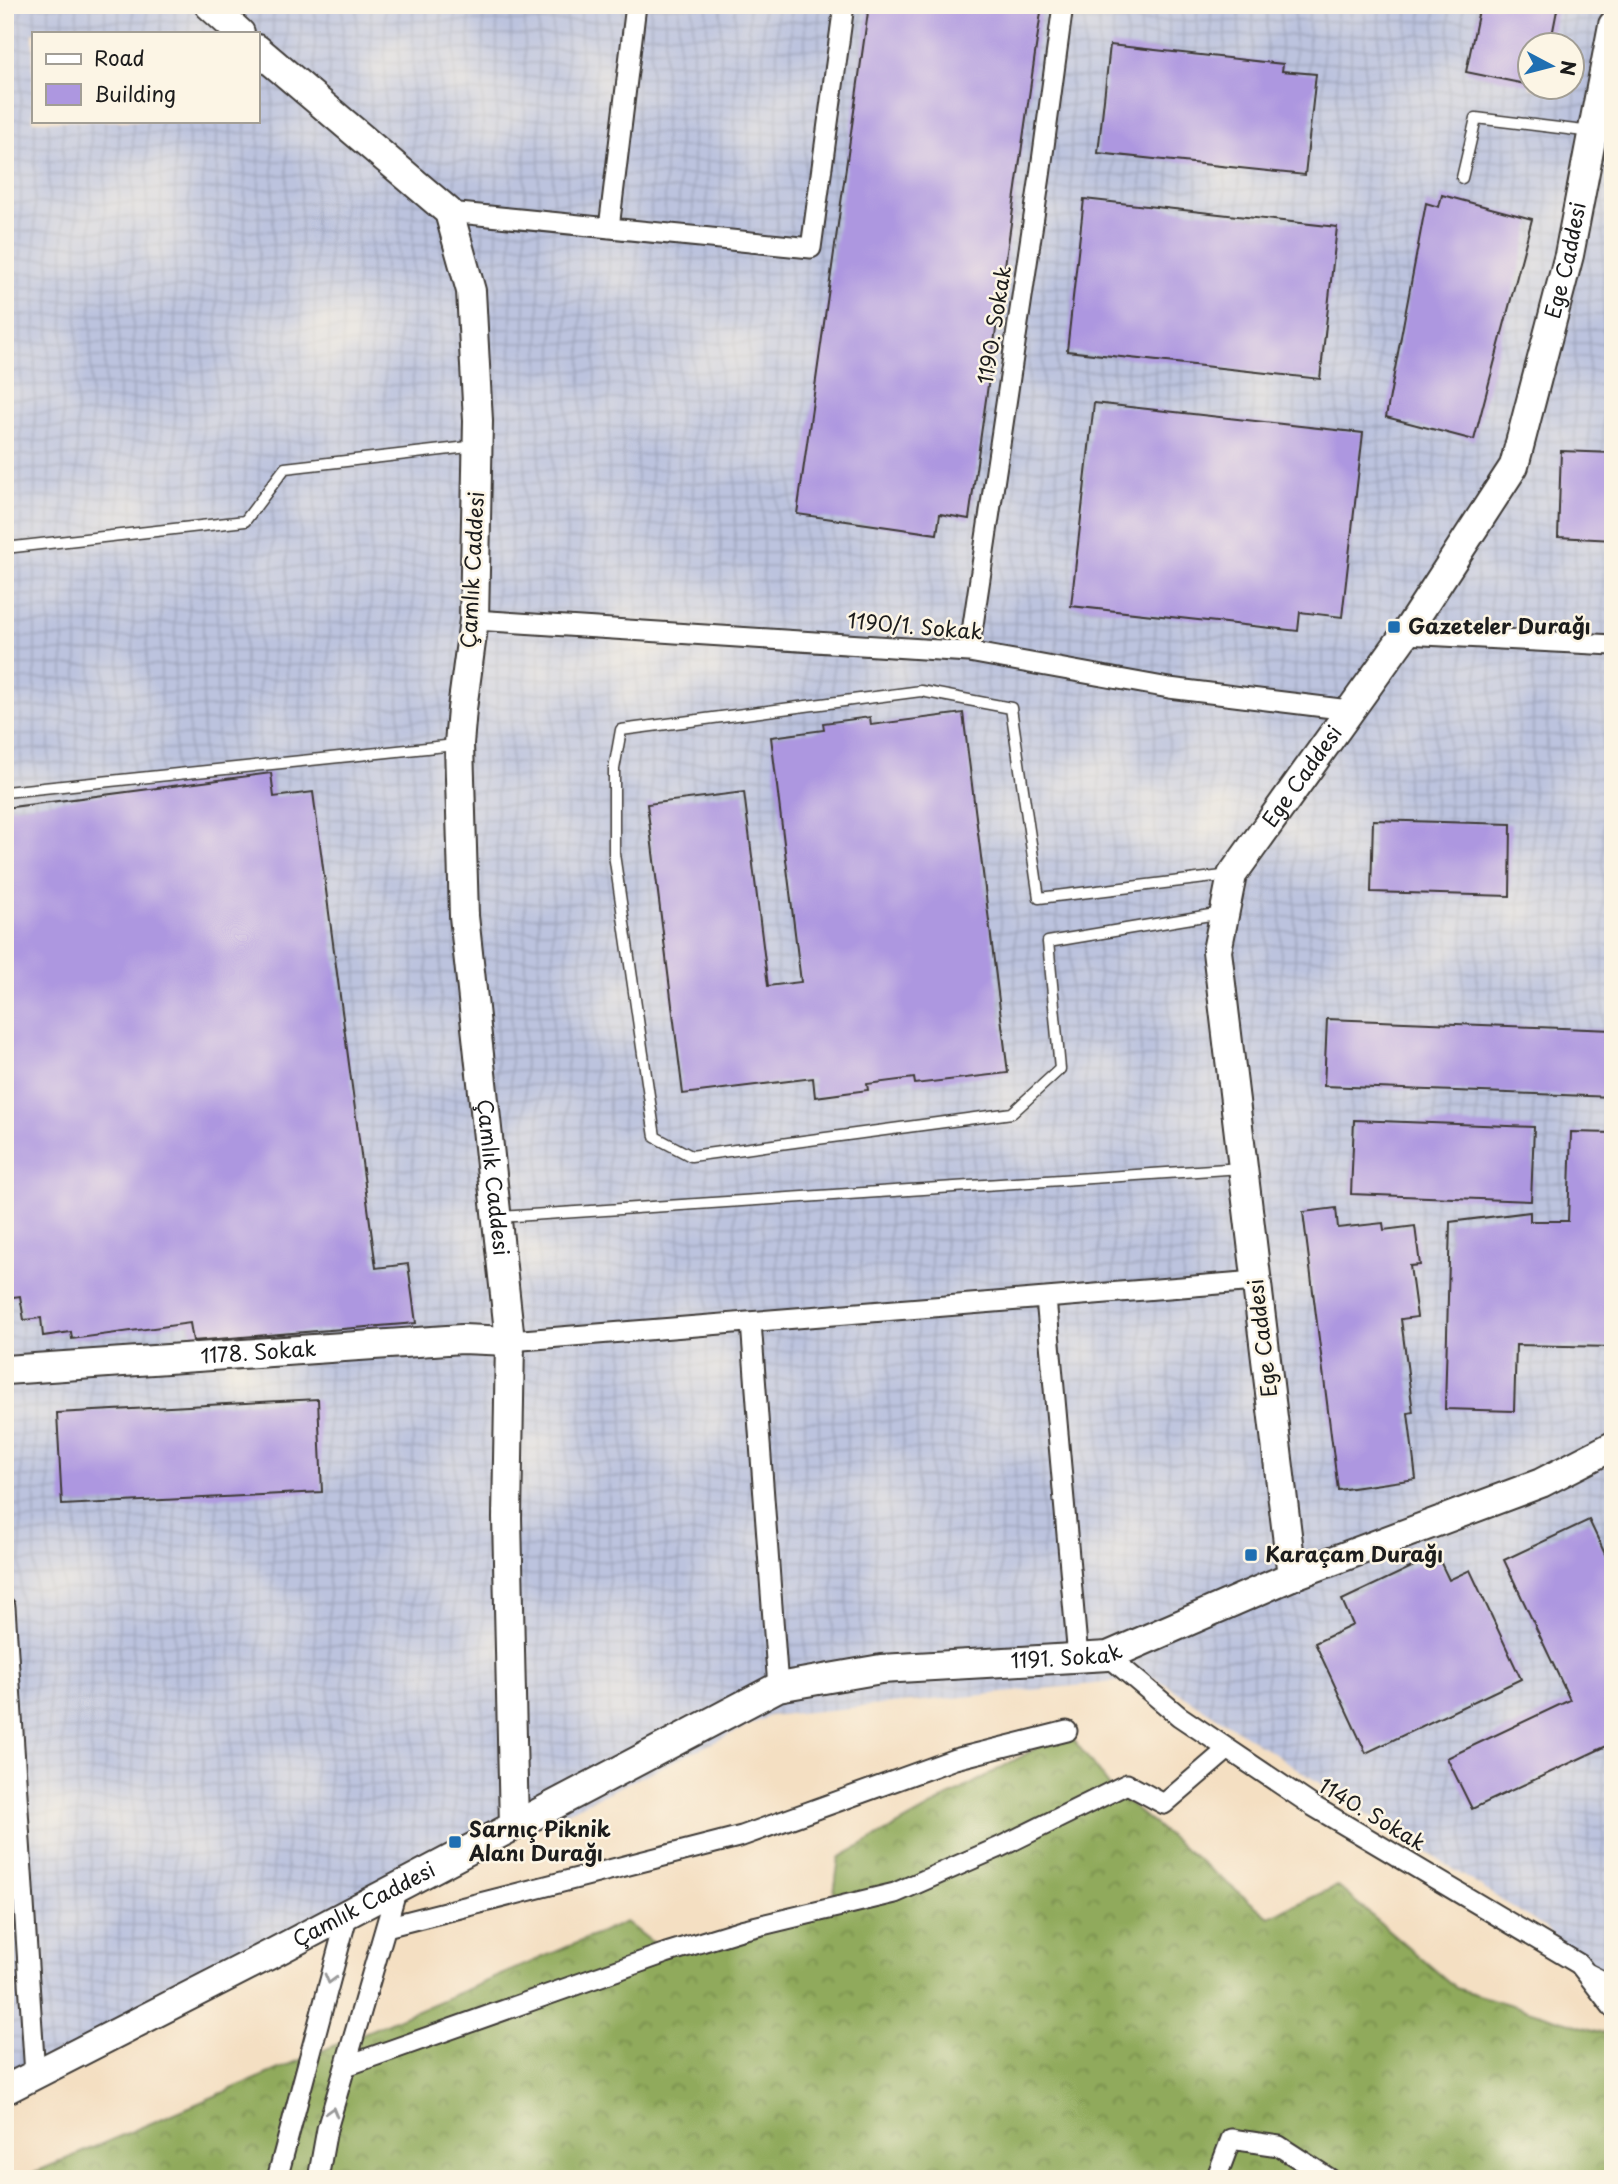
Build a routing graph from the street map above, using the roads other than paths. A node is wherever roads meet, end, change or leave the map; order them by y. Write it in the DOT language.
graph roads {
  1 [pos="209,5"];
  2 [pos="636,5"];
  3 [pos="844,5"];
  4 [pos="1063,5"];
  5 [pos="1613,25"];
  6 [pos="239,32"];
  7 [pos="259,51"];
  8 [pos="1592,132"];
  9 [pos="1462,178"];
  10 [pos="449,212"];
  11 [pos="608,228"];
  12 [pos="477,446"];
  13 [pos="5,548"];
  14 [pos="474,620"];
  15 [pos="1405,634"];
  16 [pos="1613,645"];
  17 [pos="969,652"];
  18 [pos="1349,710"];
  19 [pos="459,744"];
  20 [pos="5,792"];
  21 [pos="1232,875"];
  22 [pos="1226,912"];
  23 [pos="1243,1168"];
  24 [pos="497,1217"];
  25 [pos="1256,1281"];
  26 [pos="1046,1298"];
  27 [pos="751,1322"];
  28 [pos="510,1341"];
  29 [pos="5,1370"];
  30 [pos="1613,1446"];
  31 [pos="1292,1576"];
  32 [pos="5,1608"];
  33 [pos="1108,1656"];
  34 [pos="1078,1658"];
  35 [pos="778,1687"];
  36 [pos="1067,1731"];
  37 [pos="1228,1749"];
  38 [pos="514,1826"];
  39 [pos="397,1888"];
  40 [pos="348,1913"];
  41 [pos="386,1927"];
  42 [pos="1579,1964"];
  43 [pos="1613,1981"];
  44 [pos="1613,2008"];
  45 [pos="345,2066"];
  46 [pos="35,2075"];
  47 [pos="5,2090"];
  48 [pos="277,2179"];
  49 [pos="318,2179"];
  50 [pos="1216,2179"];
  51 [pos="1330,2179"];
  1 -- 6 [label="street"];
  2 -- 11 [label="street"];
  3 -- 11 [label="street"];
  4 -- 17 [label="street, 1190. Sokak"];
  5 -- 8 [label="street, Ege Caddesi"];
  7 -- 10 [label="street"];
  8 -- 9 [label="lane"];
  8 -- 15 [label="street, Ege Caddesi"];
  10 -- 11 [label="street"];
  10 -- 12 [label="street, Çamlık Caddesi"];
  12 -- 13 [label="lane"];
  12 -- 14 [label="street, Çamlık Caddesi"];
  14 -- 17 [label="street, 1190/1. Sokak"];
  14 -- 19 [label="street, Çamlık Caddesi"];
  15 -- 16 [label="street"];
  15 -- 18 [label="street, Ege Caddesi"];
  17 -- 18 [label="street, 1190/1. Sokak"];
  18 -- 21 [label="street, Ege Caddesi"];
  19 -- 20 [label="lane"];
  19 -- 24 [label="street, Çamlık Caddesi"];
  21 -- 22 [label="street, Ege Caddesi"];
  21 -- 22 [label="lane"];
  22 -- 23 [label="street, Ege Caddesi"];
  23 -- 24 [label="lane"];
  23 -- 25 [label="street, Ege Caddesi"];
  24 -- 28 [label="street, Çamlık Caddesi"];
  25 -- 26 [label="street"];
  25 -- 31 [label="street, Ege Caddesi"];
  26 -- 27 [label="street"];
  26 -- 34 [label="street"];
  27 -- 28 [label="street"];
  27 -- 35 [label="street"];
  28 -- 29 [label="street, 1178. Sokak"];
  28 -- 38 [label="street, Çamlık Caddesi"];
  30 -- 31 [label="street, 1191. Sokak"];
  31 -- 33 [label="street, 1191. Sokak"];
  32 -- 46 [label="street"];
  33 -- 34 [label="street, 1191. Sokak"];
  33 -- 37 [label="street, 1140. Sokak"];
  34 -- 35 [label="street, 1191. Sokak"];
  35 -- 38 [label="street, 1191. Sokak"];
  36 -- 41 [label="street"];
  37 -- 42 [label="street, 1140. Sokak"];
  37 -- 45 [label="street"];
  38 -- 39 [label="street, Çamlık Caddesi"];
  39 -- 40 [label="street, Çamlık Caddesi"];
  39 -- 41 [label="street"];
  40 -- 46 [label="street, Çamlık Caddesi"];
  40 -- 48 [label="street, one-way"];
  41 -- 45 [label="street"];
  42 -- 43 [label="lane"];
  42 -- 44 [label="street, 1140. Sokak"];
  49 -- 45 [label="street, one-way"];
  46 -- 47 [label="street, Çamlık Caddesi"];
  50 -- 51 [label="street"];
}
